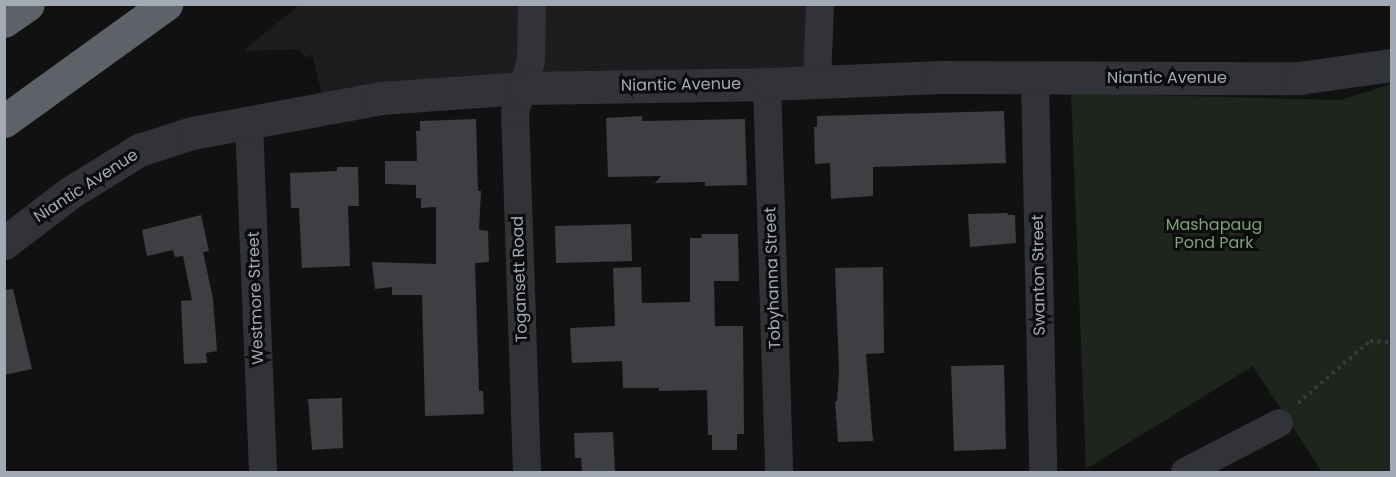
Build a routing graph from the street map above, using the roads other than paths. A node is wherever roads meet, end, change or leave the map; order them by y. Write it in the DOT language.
graph roads {
  1 [pos="28,4"];
  2 [pos="166,4"];
  3 [pos="532,4"];
  4 [pos="820,4"];
  5 [pos="4,21"];
  6 [pos="1392,65"];
  7 [pos="1035,78"];
  8 [pos="816,82"];
  9 [pos="767,84"];
  10 [pos="524,88"];
  11 [pos="4,121"];
  12 [pos="249,123"];
  13 [pos="4,243"];
  14 [pos="1288,414"];
  15 [pos="263,472"];
  16 [pos="527,472"];
  17 [pos="778,472"];
  18 [pos="1043,472"];
  19 [pos="1185,472"];
  1 -- 5 [label="highway"];
  2 -- 11 [label="highway"];
  3 -- 10 [label="street, Togansett Road"];
  4 -- 8 [label="street"];
  6 -- 7 [label="street, Niantic Avenue"];
  7 -- 8 [label="street, Niantic Avenue"];
  7 -- 18 [label="street, Swanton Street"];
  8 -- 9 [label="street, Niantic Avenue"];
  9 -- 10 [label="street, Niantic Avenue"];
  9 -- 17 [label="street, Tobyhanna Street"];
  10 -- 12 [label="street, Niantic Avenue"];
  10 -- 16 [label="street, Togansett Road"];
  12 -- 13 [label="street, Niantic Avenue"];
  12 -- 15 [label="street, Westmore Street"];
  14 -- 19 [label="street"];
}
